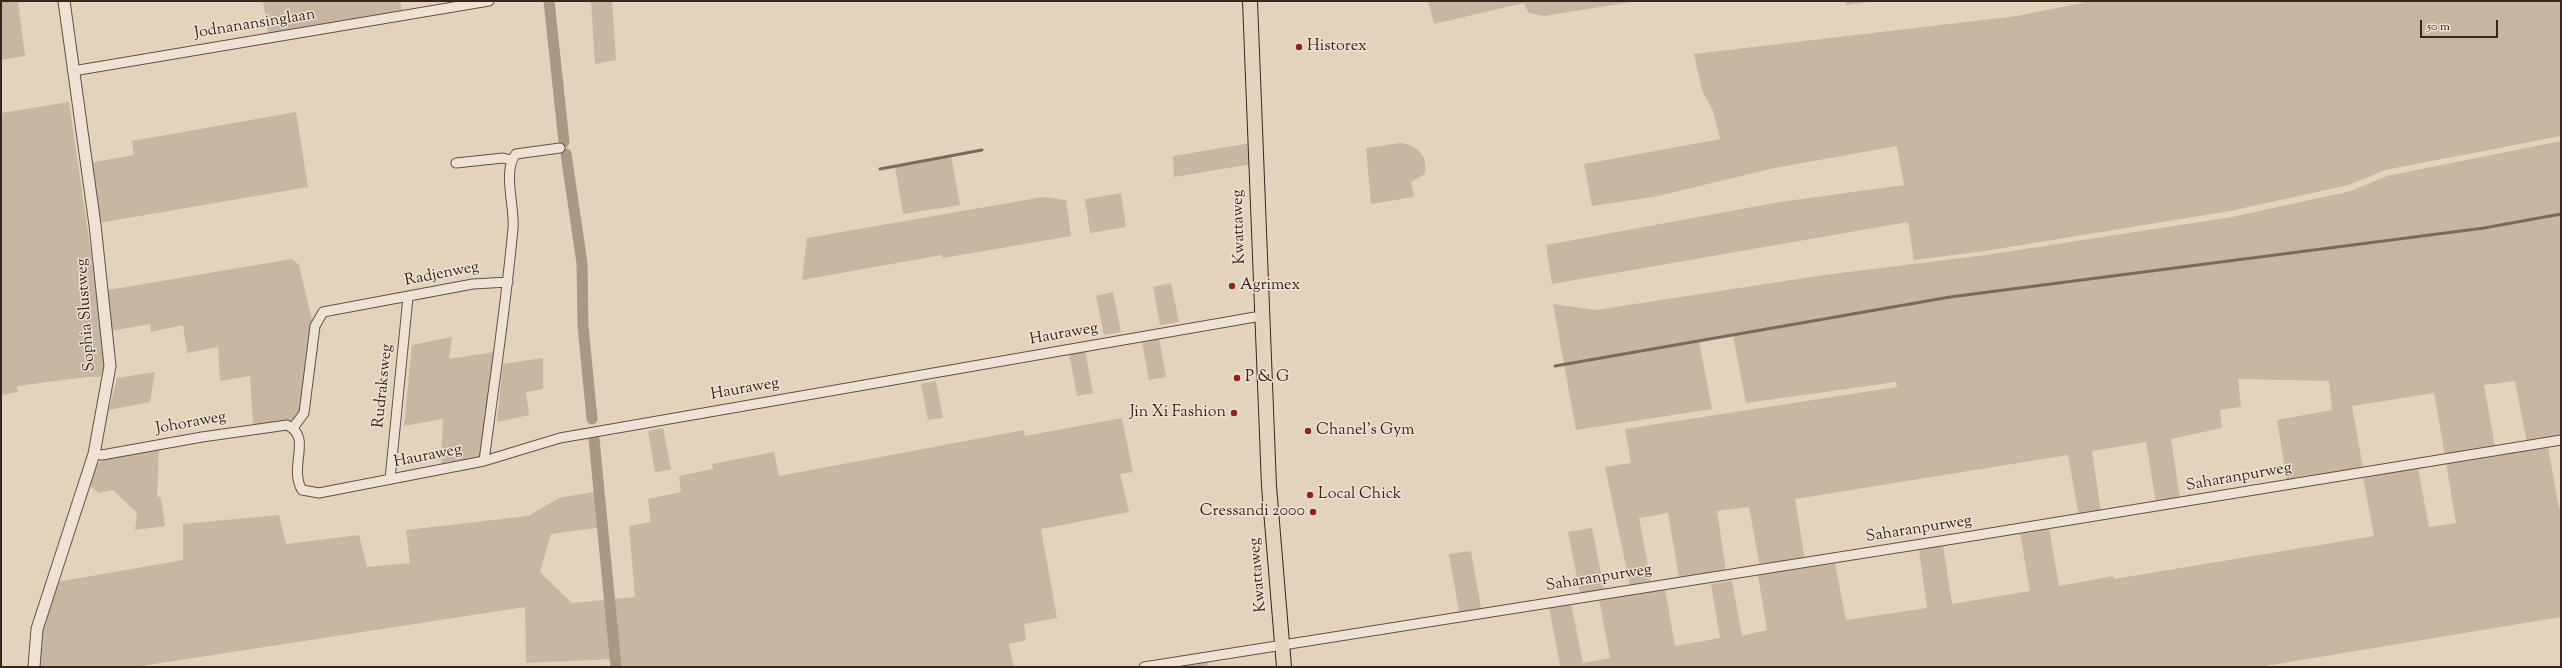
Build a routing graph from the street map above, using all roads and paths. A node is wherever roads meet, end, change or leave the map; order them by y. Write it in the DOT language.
graph roads {
  1 [pos="64,1"];
  2 [pos="489,1"];
  3 [pos="1250,1"];
  4 [pos="73,70"];
  5 [pos="560,148"];
  6 [pos="511,160"];
  7 [pos="456,163"];
  8 [pos="508,282"];
  9 [pos="408,297"];
  10 [pos="1261,316"];
  11 [pos="293,428"];
  12 [pos="2561,440"];
  13 [pos="94,454"];
  14 [pos="484,461"];
  15 [pos="390,479"];
  16 [pos="1282,645"];
  17 [pos="34,667"];
  18 [pos="1144,667"];
  19 [pos="1284,667"];
  1 -- 4 [label="street, Sophia Slustweg"];
  2 -- 4 [label="street, Jodnanansinglaan"];
  3 -- 10 [label="main road, Kwattaweg"];
  4 -- 13 [label="street, Sophia Slustweg"];
  5 -- 6 [label="street"];
  6 -- 7 [label="street"];
  6 -- 8 [label="street"];
  8 -- 9 [label="street, Radjenweg"];
  8 -- 14 [label="street"];
  9 -- 11 [label="street, Radjenweg"];
  9 -- 15 [label="street, Rudraksweg"];
  10 -- 14 [label="street, Hauraweg"];
  10 -- 16 [label="main road, Kwattaweg"];
  11 -- 13 [label="street, Johoraweg"];
  11 -- 15 [label="street, Hauraweg"];
  12 -- 16 [label="street, Saharanpurweg"];
  13 -- 17 [label="street, Sophia Slustweg"];
  14 -- 15 [label="street, Hauraweg"];
  16 -- 18 [label="street, Saharanpurweg"];
  16 -- 19 [label="main road, Kwattaweg"];
}
